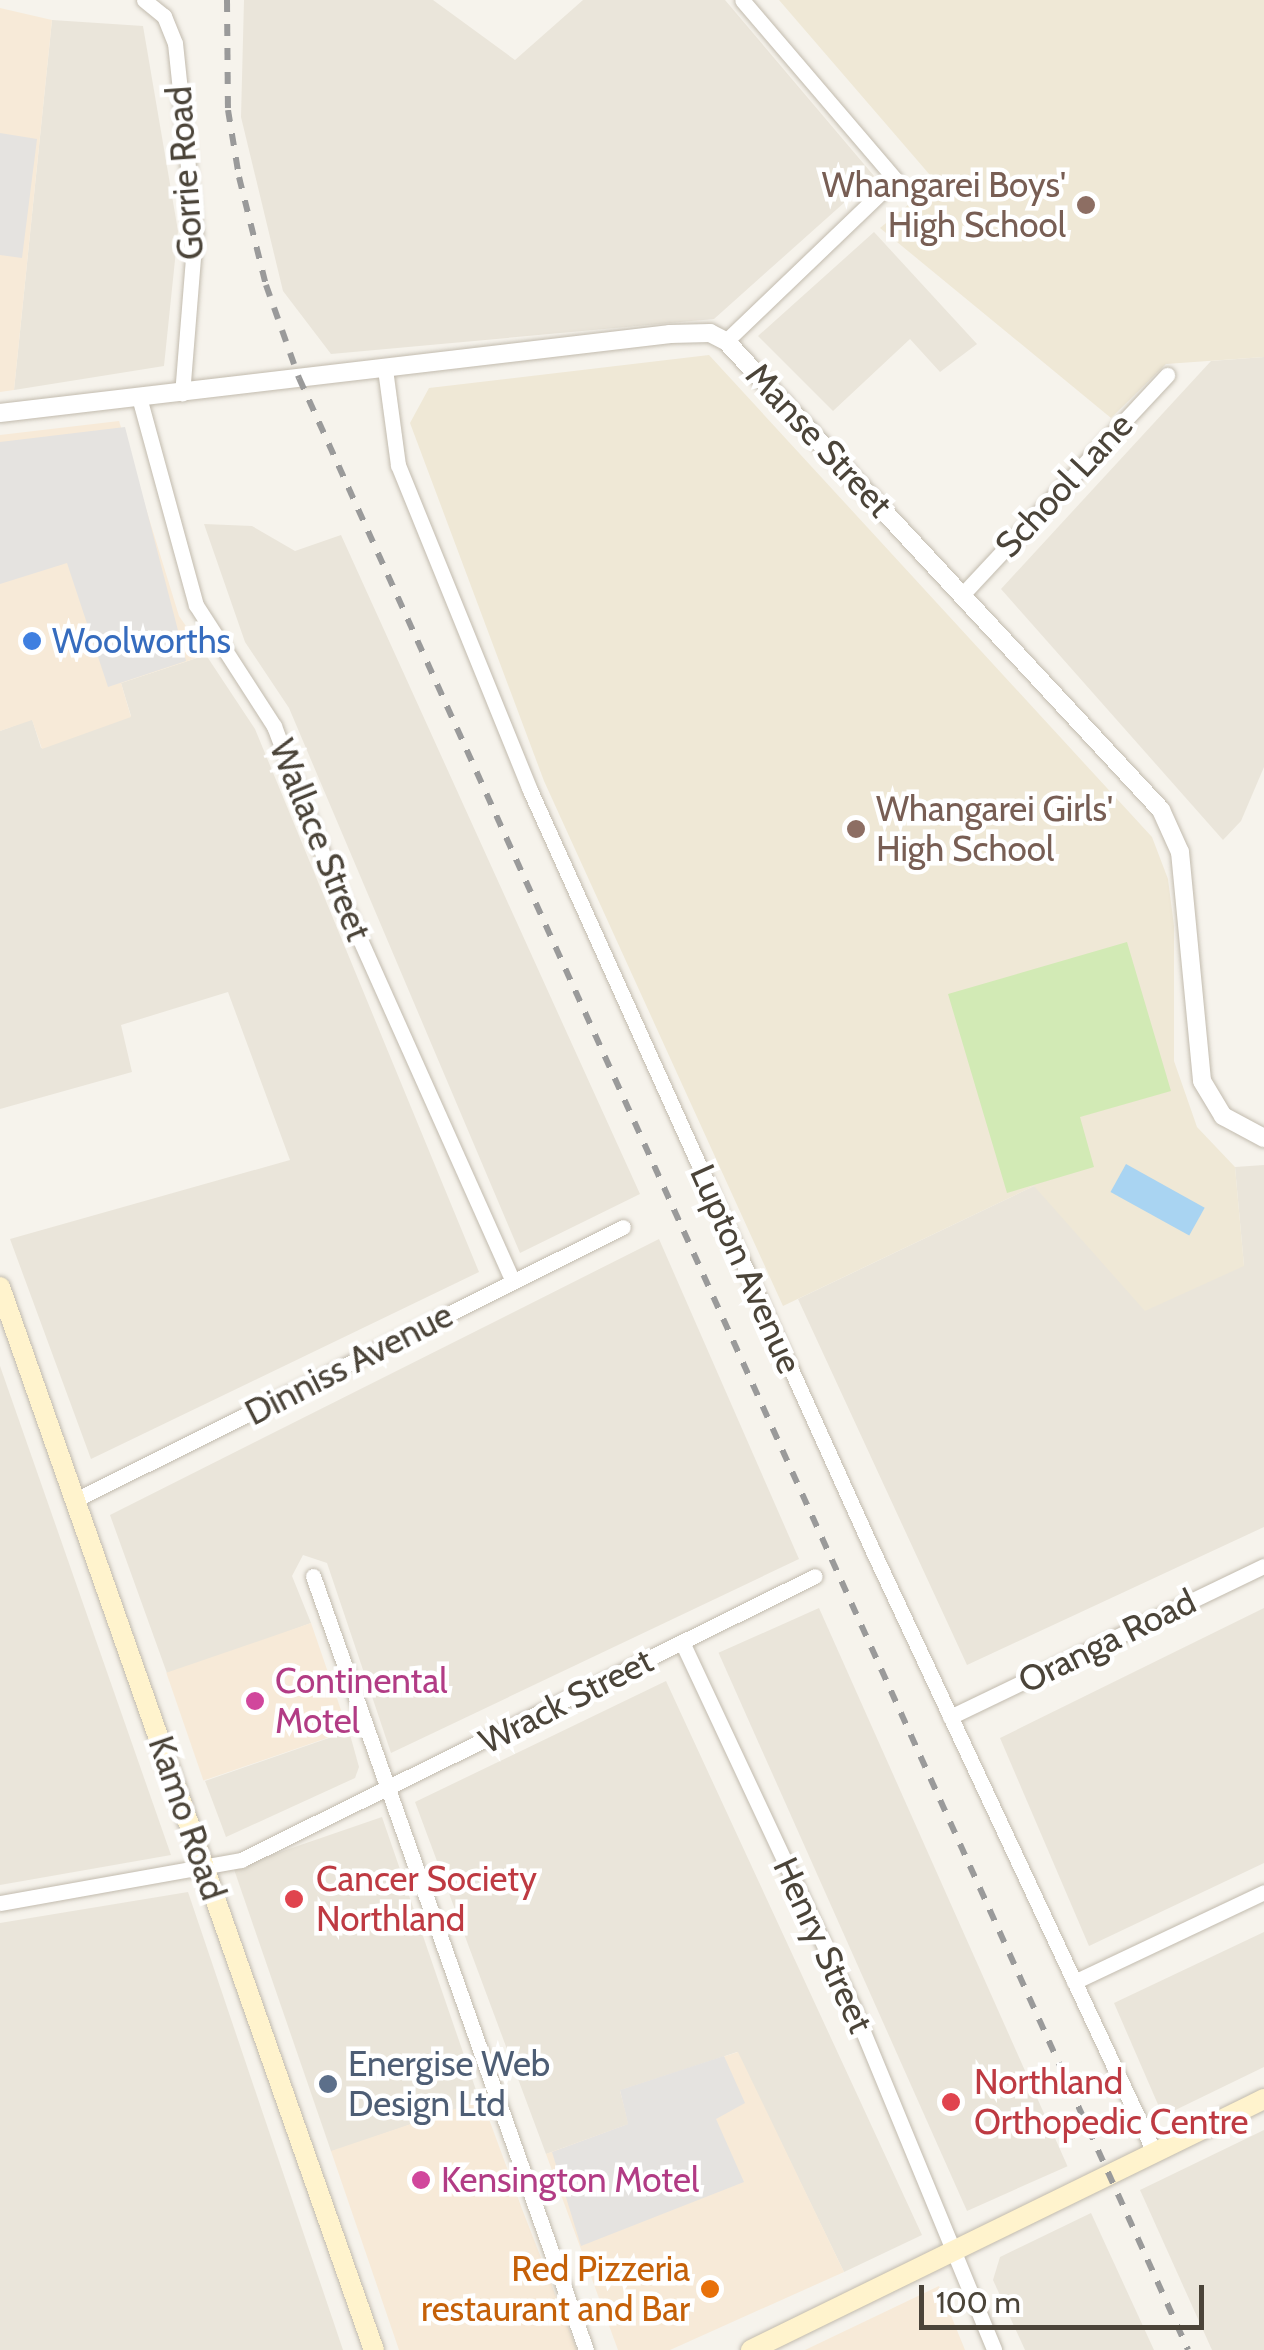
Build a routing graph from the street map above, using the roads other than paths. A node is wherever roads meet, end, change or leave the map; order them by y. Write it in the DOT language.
graph roads {
  1 [pos="144,0"];
  2 [pos="742,0"];
  3 [pos="726,342"];
  4 [pos="385,369"];
  5 [pos="1167,374"];
  6 [pos="182,393"];
  7 [pos="139,398"];
  8 [pos="0,413"];
  9 [pos="962,595"];
  10 [pos="1264,1138"];
  11 [pos="623,1227"];
  12 [pos="513,1282"];
  13 [pos="0,1287"];
  14 [pos="75,1500"];
  15 [pos="1264,1566"];
  16 [pos="312,1576"];
  17 [pos="815,1576"];
  18 [pos="682,1642"];
  19 [pos="950,1717"];
  20 [pos="389,1790"];
  21 [pos="205,1870"];
  22 [pos="1264,1892"];
  23 [pos="0,1902"];
  24 [pos="1074,1982"];
  25 [pos="1264,2099"];
  26 [pos="1154,2152"];
  27 [pos="954,2252"];
  28 [pos="374,2350"];
  29 [pos="586,2350"];
  30 [pos="751,2350"];
  31 [pos="994,2350"];
  1 -- 6 [label="street, Gorrie Road"];
  2 -- 3 [label="street"];
  3 -- 4 [label="street, Manse Street"];
  3 -- 9 [label="street, Manse Street"];
  4 -- 6 [label="street, Manse Street"];
  4 -- 19 [label="street, Lupton Avenue"];
  5 -- 9 [label="street, School Lane"];
  6 -- 7 [label="street, Manse Street"];
  7 -- 8 [label="street, Manse Street"];
  7 -- 12 [label="street, Wallace Street"];
  9 -- 10 [label="street, Manse Street"];
  11 -- 12 [label="street, Dinniss Avenue"];
  12 -- 14 [label="street, Dinniss Avenue"];
  13 -- 14 [label="main road, Kamo Road"];
  14 -- 21 [label="main road, Kamo Road"];
  15 -- 19 [label="street, Oranga Road"];
  16 -- 20 [label="street"];
  17 -- 18 [label="street, Wrack Street"];
  18 -- 20 [label="street, Wrack Street"];
  18 -- 27 [label="street, Henry Street"];
  19 -- 24 [label="street, Lupton Avenue"];
  20 -- 21 [label="street, Wrack Street"];
  20 -- 29 [label="street"];
  21 -- 23 [label="street, Wrack Street"];
  21 -- 28 [label="main road, Kamo Road"];
  22 -- 24 [label="street"];
  24 -- 26 [label="street, Lupton Avenue"];
  25 -- 26 [label="main road"];
  26 -- 27 [label="main road"];
  27 -- 30 [label="main road"];
  27 -- 31 [label="street, Henry Street"];
}
